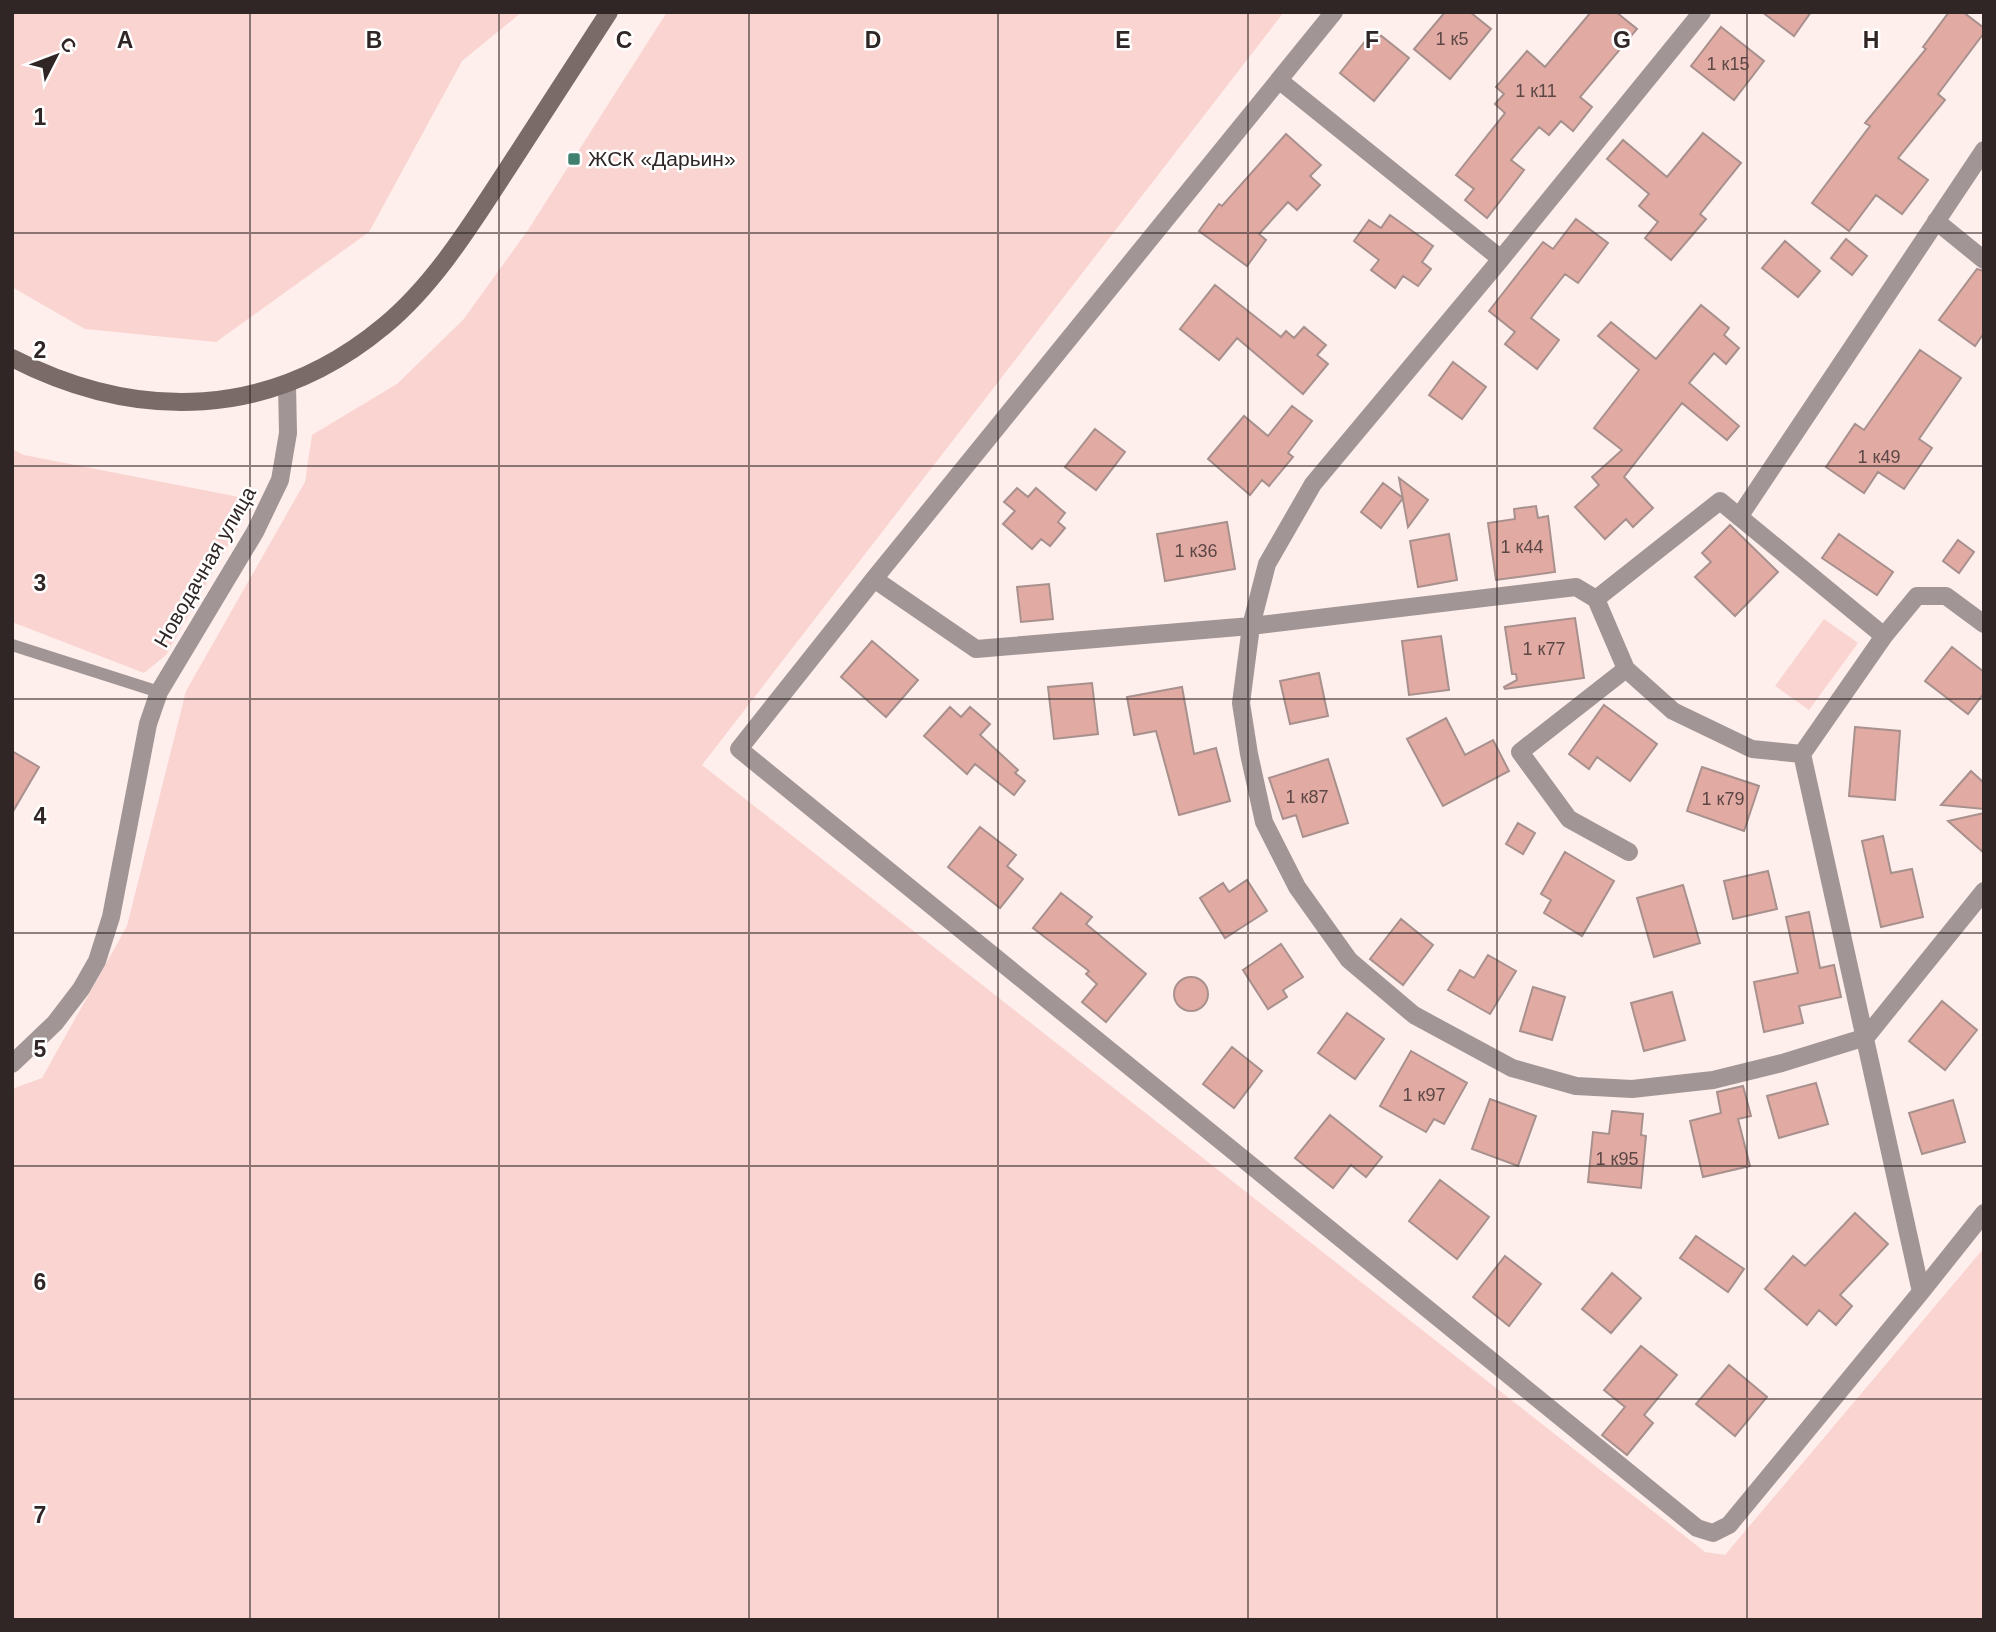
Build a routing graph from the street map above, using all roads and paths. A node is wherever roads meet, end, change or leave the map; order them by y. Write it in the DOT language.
graph roads {
  1 [pos="609,12"];
  2 [pos="1334,12"];
  3 [pos="1702,12"];
  4 [pos="1280,80"];
  5 [pos="1984,150"];
  6 [pos="1936,221"];
  7 [pos="1501,259"];
  8 [pos="1984,260"];
  9 [pos="12,358"];
  10 [pos="287,384"];
  11 [pos="1739,517"];
  12 [pos="874,579"];
  13 [pos="1596,599"];
  14 [pos="1984,624"];
  15 [pos="1251,626"];
  16 [pos="1884,636"];
  17 [pos="12,645"];
  18 [pos="1626,669"];
  19 [pos="159,692"];
  20 [pos="1802,754"];
  21 [pos="1629,852"];
  22 [pos="1984,891"];
  23 [pos="1866,1037"];
  24 [pos="12,1064"];
  25 [pos="1984,1213"];
  26 [pos="1921,1292"];
  1 -- 10 [label="street"];
  2 -- 4 [label="street"];
  3 -- 7 [label="street"];
  4 -- 7 [label="street"];
  4 -- 12 [label="street"];
  5 -- 6 [label="street"];
  6 -- 8 [label="street"];
  6 -- 11 [label="street"];
  7 -- 15 [label="street"];
  9 -- 10 [label="street"];
  10 -- 19 [label="street, Новодачная улица"];
  11 -- 13 [label="street"];
  11 -- 16 [label="street"];
  12 -- 15 [label="street"];
  12 -- 26 [label="street"];
  13 -- 15 [label="street"];
  13 -- 18 [label="street"];
  14 -- 16 [label="street"];
  15 -- 23 [label="street"];
  16 -- 20 [label="street"];
  17 -- 19 [label="lane"];
  18 -- 20 [label="street"];
  18 -- 21 [label="street"];
  19 -- 24 [label="street, Новодачная улица"];
  20 -- 23 [label="street"];
  22 -- 23 [label="street"];
  23 -- 26 [label="street"];
  25 -- 26 [label="street"];
}
